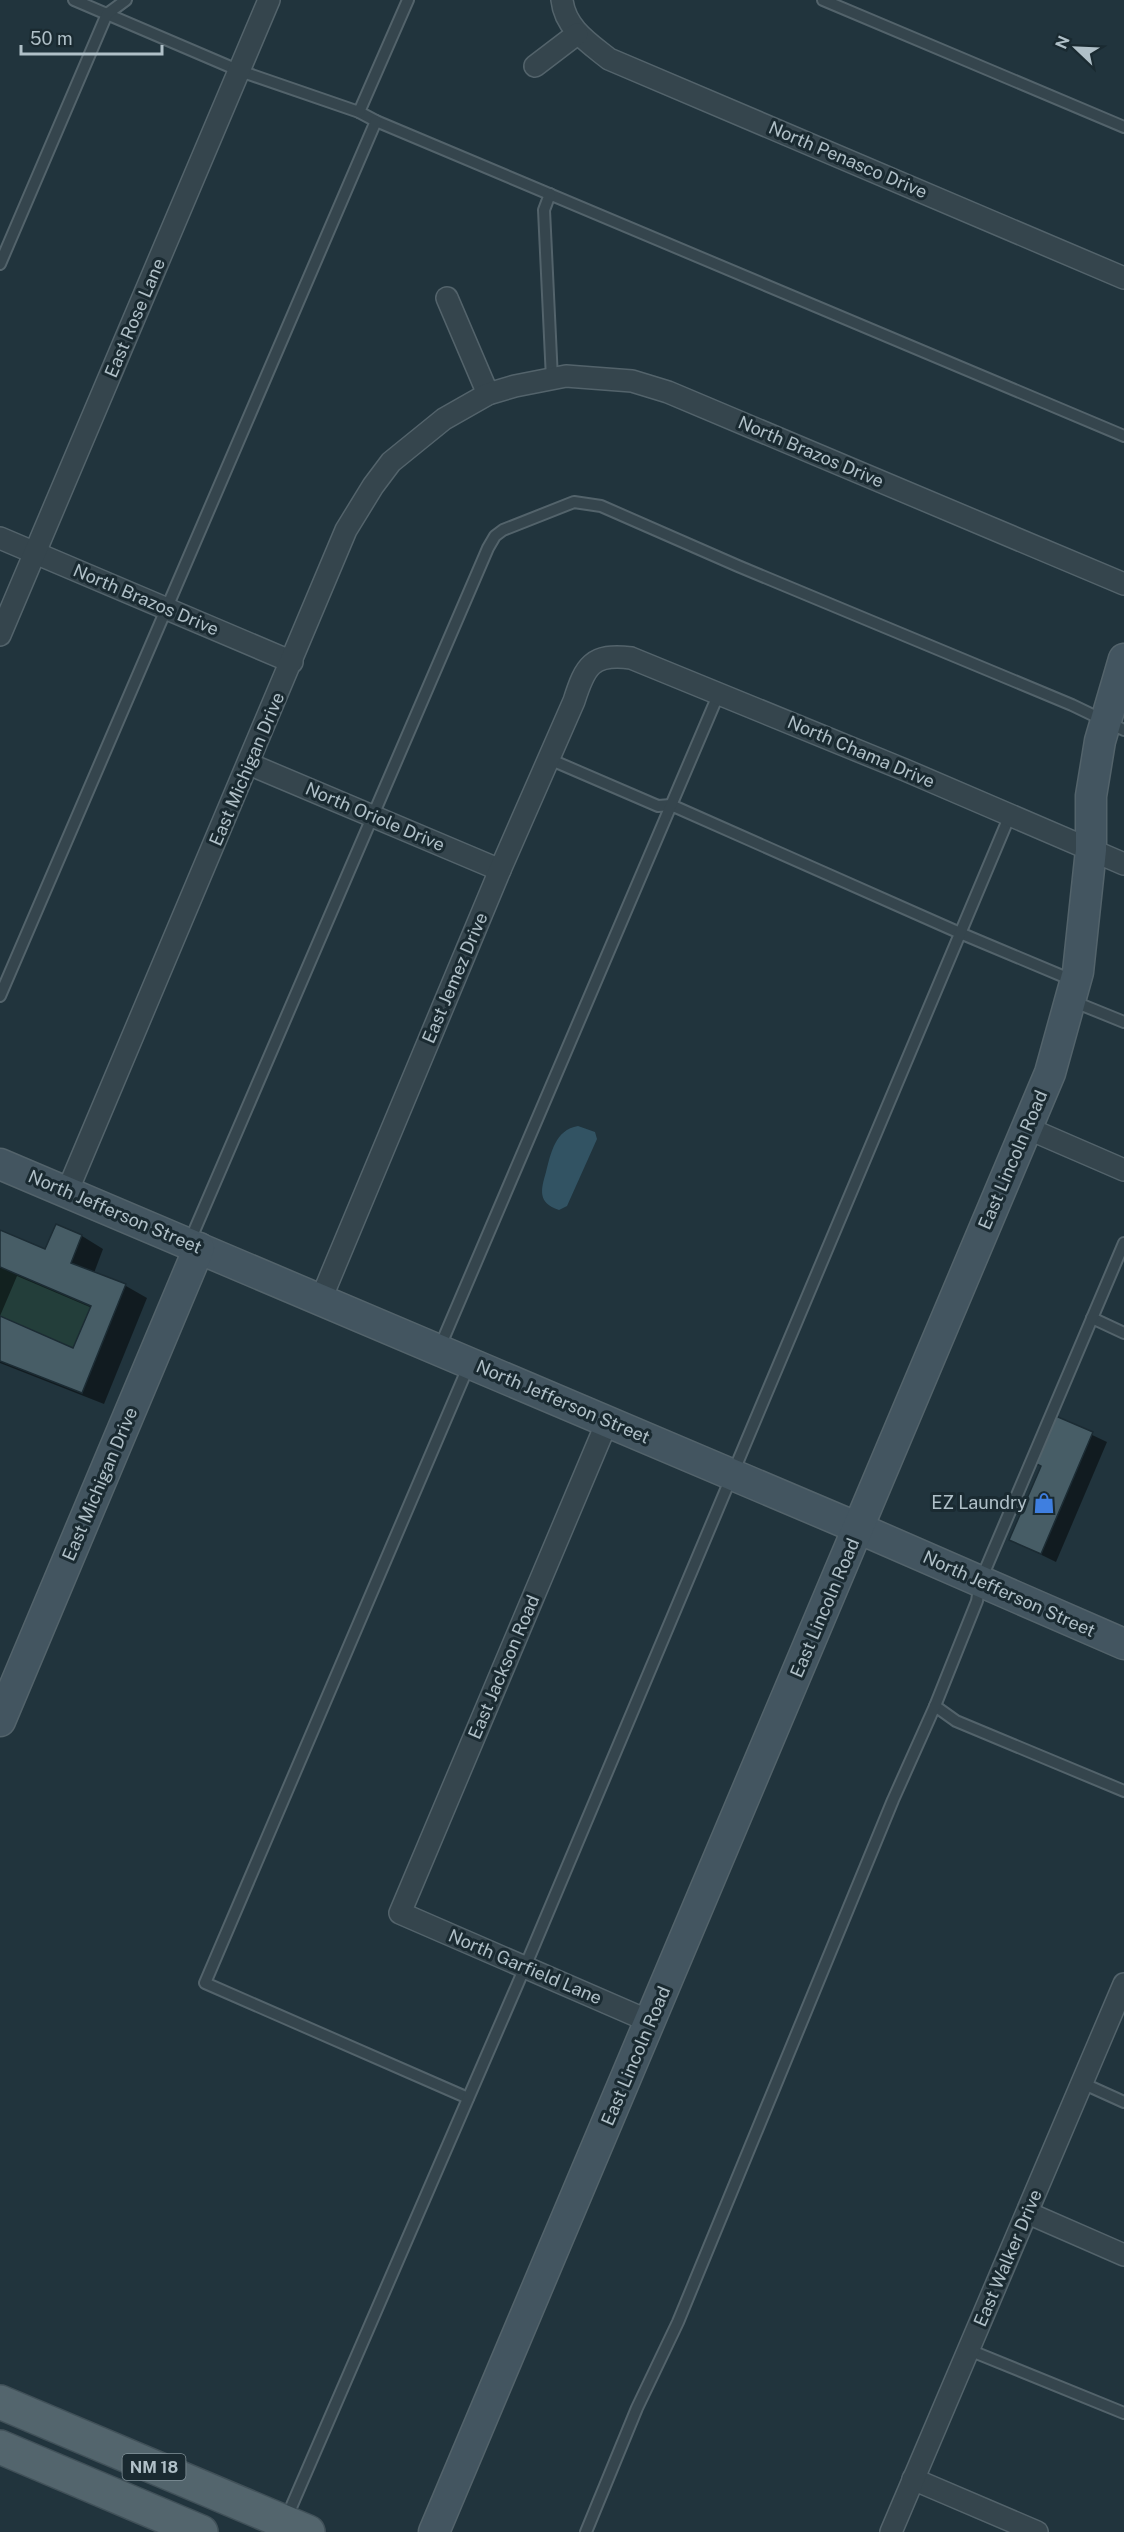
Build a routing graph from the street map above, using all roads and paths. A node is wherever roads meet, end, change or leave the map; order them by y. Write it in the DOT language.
graph roads {
  1 [pos="74,0"];
  2 [pos="126,0"];
  3 [pos="269,0"];
  4 [pos="408,0"];
  5 [pos="562,0"];
  6 [pos="823,0"];
  7 [pos="107,14"];
  8 [pos="577,34"];
  9 [pos="534,66"];
  10 [pos="240,71"];
  11 [pos="359,112"];
  12 [pos="376,121"];
  13 [pos="1124,127"];
  14 [pos="550,194"];
  15 [pos="0,264"];
  16 [pos="1124,278"];
  17 [pos="447,298"];
  18 [pos="552,379"];
  19 [pos="488,394"];
  20 [pos="1124,436"];
  21 [pos="0,538"];
  22 [pos="35,553"];
  23 [pos="1124,584"];
  24 [pos="167,609"];
  25 [pos="0,635"];
  26 [pos="1124,659"];
  27 [pos="595,661"];
  28 [pos="292,662"];
  29 [pos="719,693"];
  30 [pos="1114,726"];
  31 [pos="549,759"];
  32 [pos="249,764"];
  33 [pos="671,805"];
  34 [pos="1010,815"];
  35 [pos="374,817"];
  36 [pos="1091,850"];
  37 [pos="1124,864"];
  38 [pos="500,870"];
  39 [pos="960,933"];
  40 [pos="1073,991"];
  41 [pos="0,996"];
  42 [pos="1124,1022"];
  43 [pos="1027,1128"];
  44 [pos="0,1164"];
  45 [pos="1124,1170"];
  46 [pos="67,1192"];
  47 [pos="1124,1243"];
  48 [pos="194,1245"];
  49 [pos="321,1299"];
  50 [pos="1092,1318"];
  51 [pos="1124,1333"];
  52 [pos="439,1350"];
  53 [pos="470,1363"];
  54 [pos="607,1422"];
  55 [pos="731,1474"];
  56 [pos="858,1528"];
  57 [pos="980,1582"];
  58 [pos="1124,1644"];
  59 [pos="934,1706"];
  60 [pos="0,1721"];
  61 [pos="1124,1791"];
  62 [pos="400,1913"];
  63 [pos="525,1967"];
  64 [pos="1124,1984"];
  65 [pos="651,2022"];
  66 [pos="1082,2083"];
  67 [pos="468,2098"];
  68 [pos="1124,2102"];
  69 [pos="1028,2213"];
  70 [pos="1124,2254"];
  71 [pos="969,2350"];
  72 [pos="0,2402"];
  73 [pos="1124,2413"];
  74 [pos="0,2447"];
  75 [pos="913,2479"];
  76 [pos="297,2527"];
  77 [pos="201,2532"];
  78 [pos="434,2532"];
  79 [pos="586,2532"];
  80 [pos="891,2532"];
  81 [pos="1036,2532"];
  1 -- 7 [label="lane"];
  2 -- 7 [label="lane"];
  3 -- 10 [label="street, East Rose Lane"];
  4 -- 11 [label="lane"];
  5 -- 8 [label="street"];
  6 -- 13 [label="lane"];
  7 -- 10 [label="lane"];
  7 -- 15 [label="lane"];
  8 -- 9 [label="street"];
  8 -- 16 [label="street, North Penasco Drive"];
  10 -- 11 [label="lane"];
  10 -- 22 [label="street, East Rose Lane"];
  11 -- 12 [label="lane"];
  12 -- 14 [label="lane"];
  12 -- 24 [label="lane"];
  14 -- 18 [label="lane"];
  14 -- 20 [label="lane"];
  17 -- 19 [label="street"];
  18 -- 19 [label="street, North Brazos Drive"];
  18 -- 23 [label="street, North Brazos Drive"];
  19 -- 28 [label="street, East Michigan Drive"];
  21 -- 22 [label="street, North Brazos Drive"];
  22 -- 24 [label="street, North Brazos Drive"];
  22 -- 25 [label="street, East Rose Lane"];
  24 -- 28 [label="street, North Brazos Drive"];
  24 -- 41 [label="lane"];
  26 -- 30 [label="street, East Lincoln Road"];
  27 -- 29 [label="street, North Chama Drive"];
  27 -- 31 [label="street, East Jemez Drive"];
  28 -- 32 [label="street, East Michigan Drive"];
  29 -- 33 [label="lane"];
  29 -- 34 [label="street, North Chama Drive"];
  30 -- 35 [label="lane"];
  30 -- 36 [label="street, East Lincoln Road"];
  31 -- 33 [label="lane"];
  31 -- 38 [label="street, East Jemez Drive"];
  32 -- 35 [label="street, North Oriole Drive"];
  32 -- 46 [label="street, East Michigan Drive"];
  33 -- 39 [label="lane"];
  33 -- 52 [label="lane"];
  34 -- 36 [label="street, North Chama Drive"];
  34 -- 39 [label="lane"];
  35 -- 38 [label="street, North Oriole Drive"];
  35 -- 48 [label="lane"];
  36 -- 37 [label="street, North Chama Drive"];
  36 -- 40 [label="street, East Lincoln Road"];
  38 -- 49 [label="street, East Jemez Drive"];
  39 -- 40 [label="lane"];
  39 -- 55 [label="lane"];
  40 -- 42 [label="lane"];
  40 -- 43 [label="street, East Lincoln Road"];
  43 -- 45 [label="street"];
  43 -- 56 [label="street, East Lincoln Road"];
  44 -- 46 [label="street, North Jefferson Street"];
  46 -- 48 [label="street, North Jefferson Street"];
  47 -- 50 [label="lane"];
  48 -- 49 [label="street, North Jefferson Street"];
  48 -- 60 [label="street, East Michigan Drive"];
  49 -- 52 [label="street, North Jefferson Street"];
  50 -- 51 [label="lane"];
  50 -- 57 [label="lane"];
  52 -- 53 [label="street, North Jefferson Street"];
  53 -- 54 [label="street, North Jefferson Street"];
  53 -- 67 [label="lane"];
  54 -- 55 [label="street, North Jefferson Street"];
  54 -- 62 [label="street, East Jackson Road"];
  55 -- 56 [label="street, North Jefferson Street"];
  55 -- 63 [label="lane"];
  56 -- 57 [label="street, North Jefferson Street"];
  56 -- 65 [label="street, East Lincoln Road"];
  57 -- 58 [label="street, North Jefferson Street"];
  57 -- 59 [label="lane"];
  59 -- 61 [label="lane"];
  59 -- 79 [label="lane"];
  62 -- 63 [label="street, North Garfield Lane"];
  63 -- 65 [label="street, North Garfield Lane"];
  63 -- 67 [label="lane"];
  64 -- 66 [label="street, East Walker Drive"];
  65 -- 78 [label="street, East Lincoln Road"];
  66 -- 68 [label="lane"];
  66 -- 69 [label="street, East Walker Drive"];
  67 -- 76 [label="lane"];
  69 -- 70 [label="street"];
  69 -- 71 [label="street, East Walker Drive"];
  71 -- 73 [label="lane"];
  71 -- 75 [label="street, East Walker Drive"];
  72 -- 76 [label="main road, NM 18"];
  74 -- 77 [label="main road, NM 18"];
  75 -- 80 [label="street, East Walker Drive"];
  75 -- 81 [label="street"];
}
